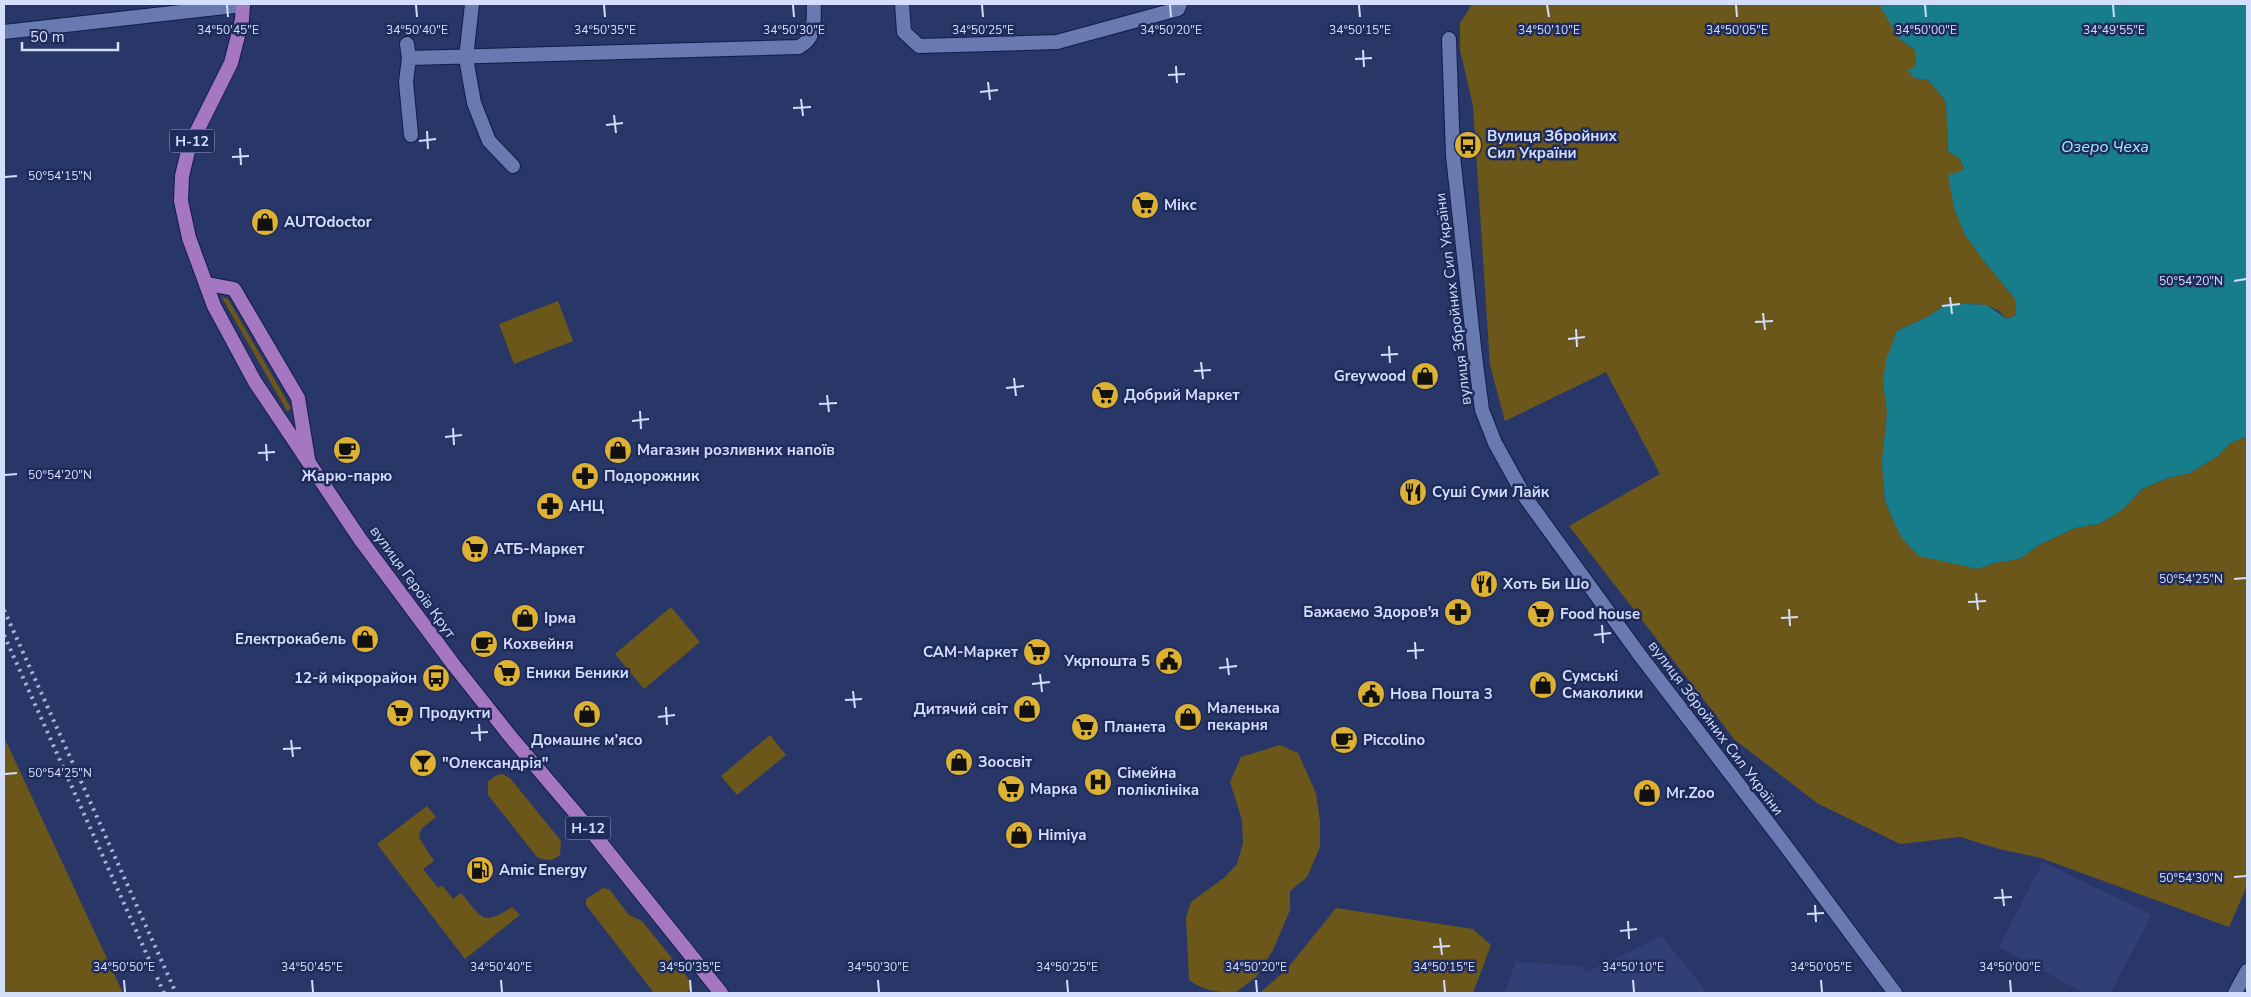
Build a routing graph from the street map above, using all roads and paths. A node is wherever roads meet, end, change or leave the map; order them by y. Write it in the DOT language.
graph roads {
  1 [pos="243,4"];
  2 [pos="472,4"];
  3 [pos="814,4"];
  4 [pos="902,4"];
  5 [pos="1180,4"];
  6 [pos="4,32"];
  7 [pos="1449,39"];
  8 [pos="466,58"];
  9 [pos="411,135"];
  10 [pos="513,166"];
  11 [pos="208,284"];
  12 [pos="308,465"];
  13 [pos="2247,971"];
  14 [pos="721,993"];
  15 [pos="1895,993"];
  16 [pos="2235,993"];
  1 -- 6 [label="street"];
  1 -- 11 [label="main road, Н-12"];
  2 -- 8 [label="street"];
  3 -- 8 [label="street"];
  4 -- 5 [label="street"];
  7 -- 15 [label="street, вулиця Збройних Сил України"];
  8 -- 9 [label="street"];
  8 -- 10 [label="street"];
  11 -- 12 [label="main road, вулиця Героїв Крут / Н-12"];
  11 -- 12 [label="main road"];
  12 -- 14 [label="main road, вулиця Героїв Крут / Н-12"];
  13 -- 16 [label="street"];
}
